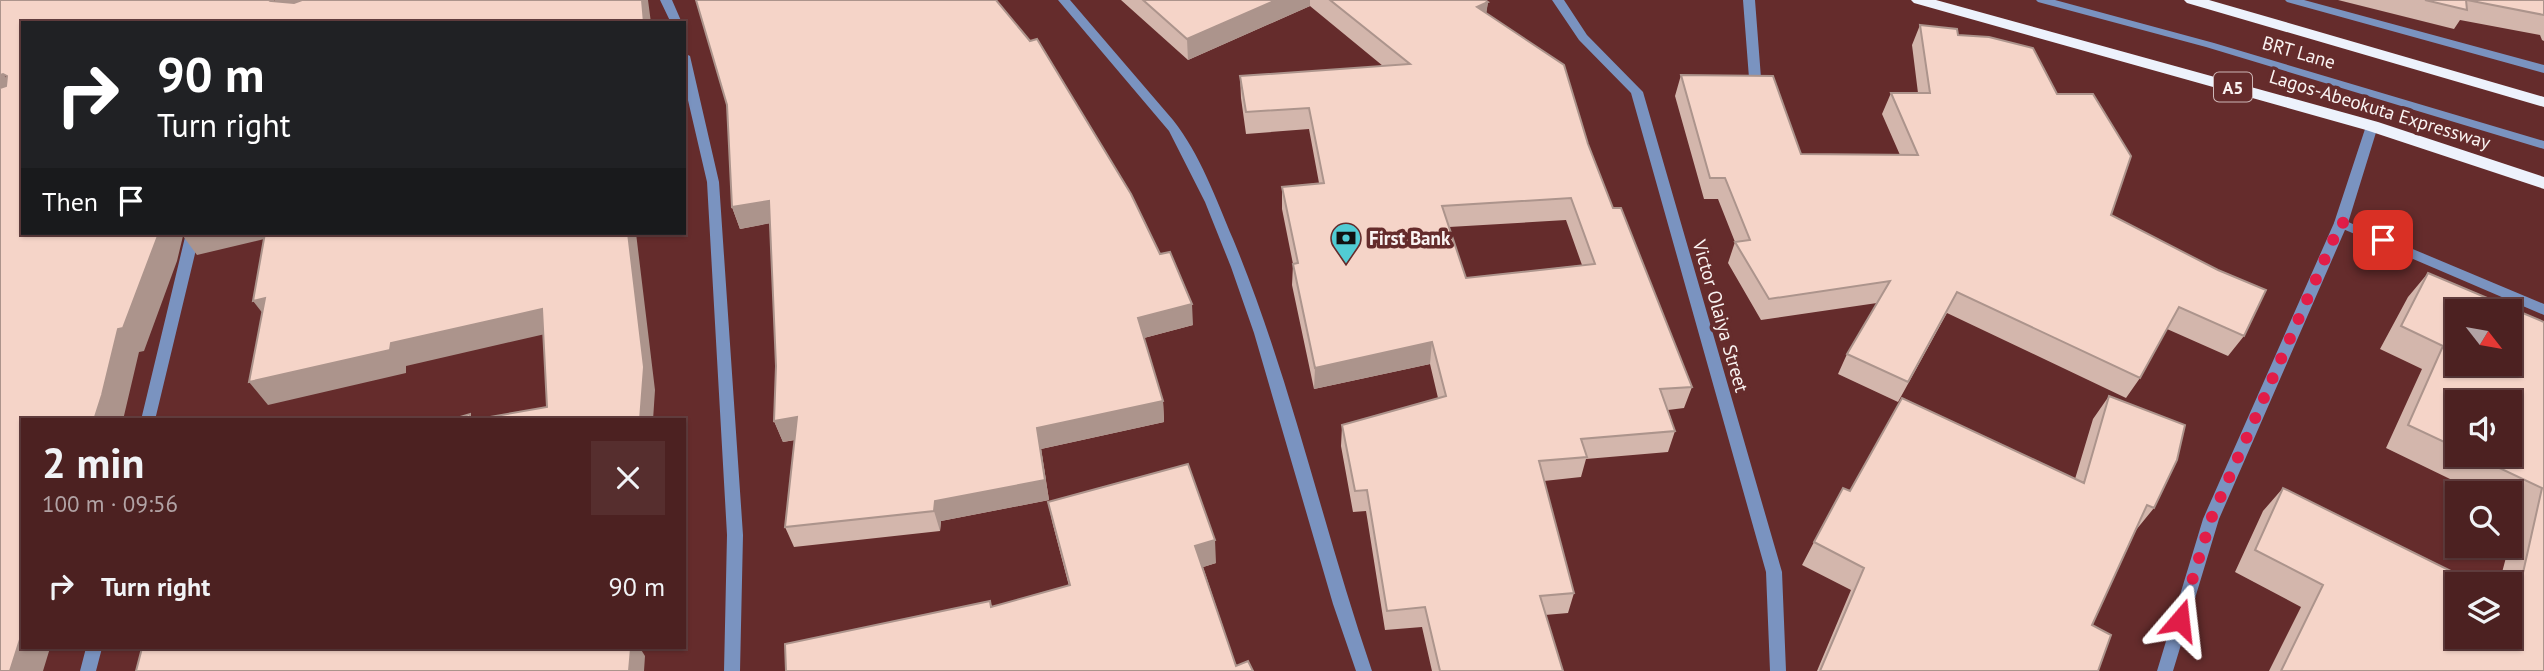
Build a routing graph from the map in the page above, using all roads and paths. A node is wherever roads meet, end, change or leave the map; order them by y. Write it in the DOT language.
graph roads {
  1 [pos="666,0"];
  2 [pos="1064,0"];
  3 [pos="1558,0"];
  4 [pos="1749,0"];
  5 [pos="1919,0"];
  6 [pos="2042,0"];
  7 [pos="2192,0"];
  8 [pos="2291,0"];
  9 [pos="676,21"];
  10 [pos="686,65"];
  11 [pos="2544,69"];
  12 [pos="1755,78"];
  13 [pos="2544,102"];
  14 [pos="2372,126"];
  15 [pos="2544,145"];
  16 [pos="2544,183"];
  17 [pos="2341,222"];
  18 [pos="193,235"];
  19 [pos="2544,310"];
  20 [pos="148,418"];
  21 [pos="94,649"];
  22 [pos="88,671"];
  23 [pos="732,671"];
  24 [pos="1364,671"];
  25 [pos="1778,671"];
  26 [pos="2165,671"];
  1 -- 9 [label="street"];
  2 -- 24 [label="street"];
  3 -- 25 [label="street, Victor Olaiya Street"];
  4 -- 12 [label="street"];
  5 -- 14 [label="highway, Lagos-Abeokuta Expressway / A5"];
  6 -- 15 [label="street, BRT Lane"];
  7 -- 13 [label="highway"];
  8 -- 11 [label="street"];
  10 -- 23 [label="street"];
  14 -- 16 [label="highway, Lagos-Abeokuta Expressway / A5"];
  14 -- 17 [label="street"];
  17 -- 19 [label="street"];
  17 -- 26 [label="street"];
  18 -- 20 [label="street"];
  21 -- 22 [label="street"];
}
